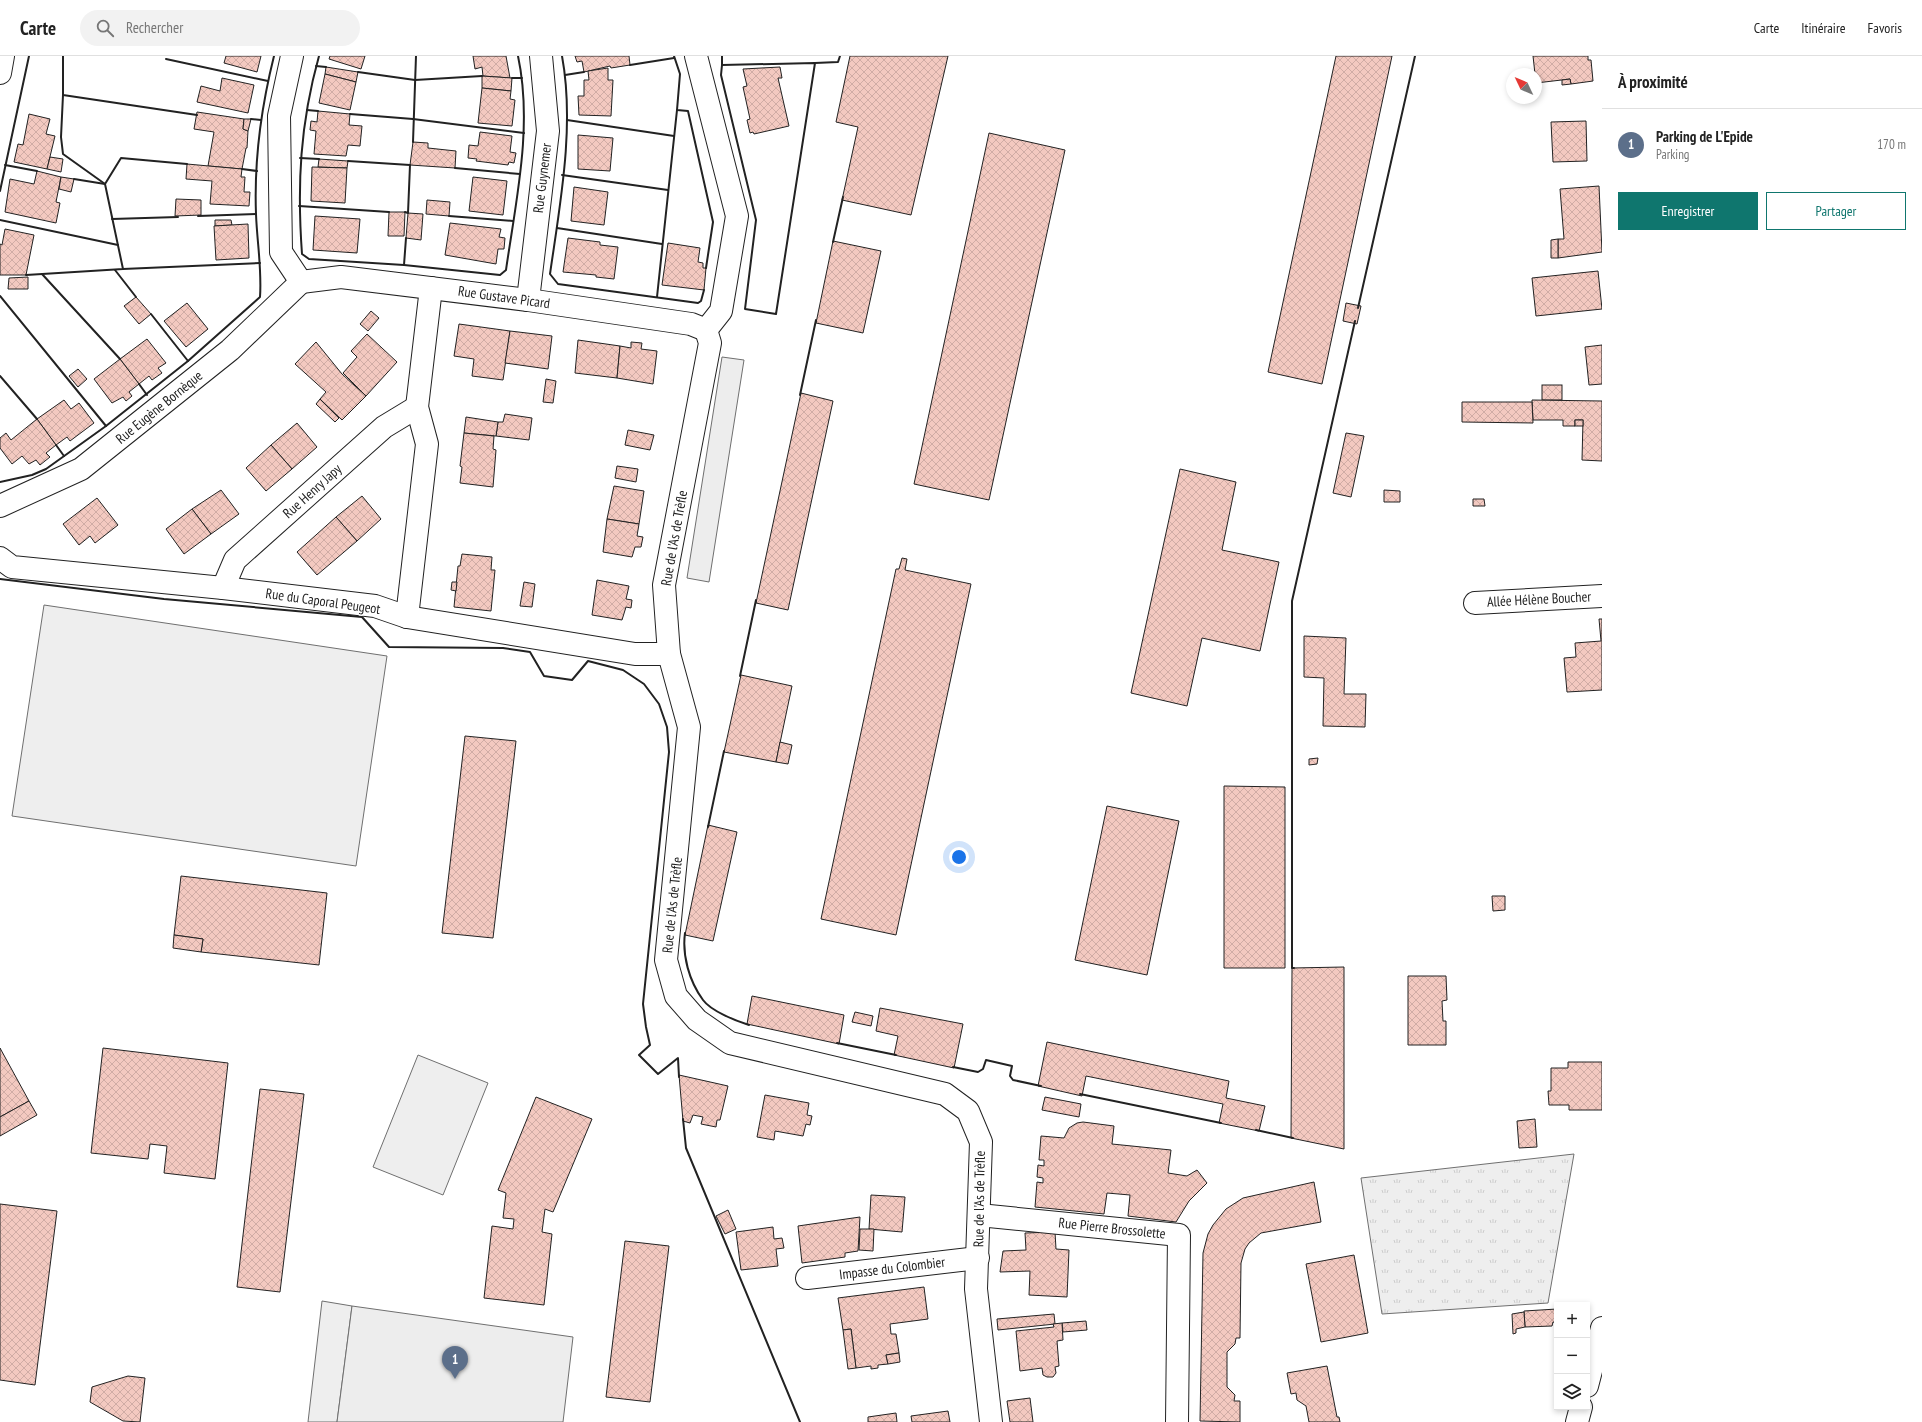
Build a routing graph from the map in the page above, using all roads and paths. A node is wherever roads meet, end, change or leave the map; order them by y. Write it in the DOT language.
graph roads {
  1 [pos="3,56"];
  2 [pos="292,56"];
  3 [pos="541,56"];
  4 [pos="696,56"];
  5 [pos="0,73"];
  6 [pos="301,282"];
  7 [pos="431,288"];
  8 [pos="528,300"];
  9 [pos="706,330"];
  10 [pos="417,407"];
  11 [pos="0,506"];
  12 [pos="0,558"];
  13 [pos="223,588"];
  14 [pos="1602,596"];
  15 [pos="1475,603"];
  16 [pos="407,617"];
  17 [pos="669,654"];
  18 [pos="979,1214"];
  19 [pos="978,1258"];
  20 [pos="807,1278"];
  21 [pos="1602,1328"];
  22 [pos="1590,1374"];
  23 [pos="1580,1410"];
  24 [pos="991,1422"];
  25 [pos="1177,1422"];
  26 [pos="1577,1422"];
  1 -- 5 [label="street"];
  2 -- 6 [label="street"];
  3 -- 8 [label="street, Rue Guynemer"];
  4 -- 9 [label="street"];
  6 -- 7 [label="street, Rue Gustave Picard"];
  6 -- 11 [label="street, Rue Eugène Bornèque"];
  7 -- 8 [label="street, Rue Gustave Picard"];
  7 -- 10 [label="street"];
  8 -- 9 [label="street, Rue Gustave Picard"];
  9 -- 17 [label="street, Rue de l'As de Trèfle"];
  10 -- 13 [label="street, Rue Henry Japy"];
  10 -- 16 [label="street"];
  12 -- 13 [label="street, Rue du Caporal Peugeot"];
  13 -- 16 [label="street, Rue du Caporal Peugeot"];
  14 -- 15 [label="street, Allée Hélène Boucher"];
  16 -- 17 [label="street, Rue du Caporal Peugeot"];
  17 -- 18 [label="street, Rue de l'As de Trèfle"];
  18 -- 19 [label="street, Rue de l'As de Trèfle"];
  18 -- 25 [label="street, Rue Pierre Brossolette"];
  19 -- 20 [label="street, Impasse du Colombier"];
  19 -- 24 [label="street, Rue de l'As de Trèfle"];
  21 -- 22 [label="street"];
  23 -- 26 [label="street"];
}
